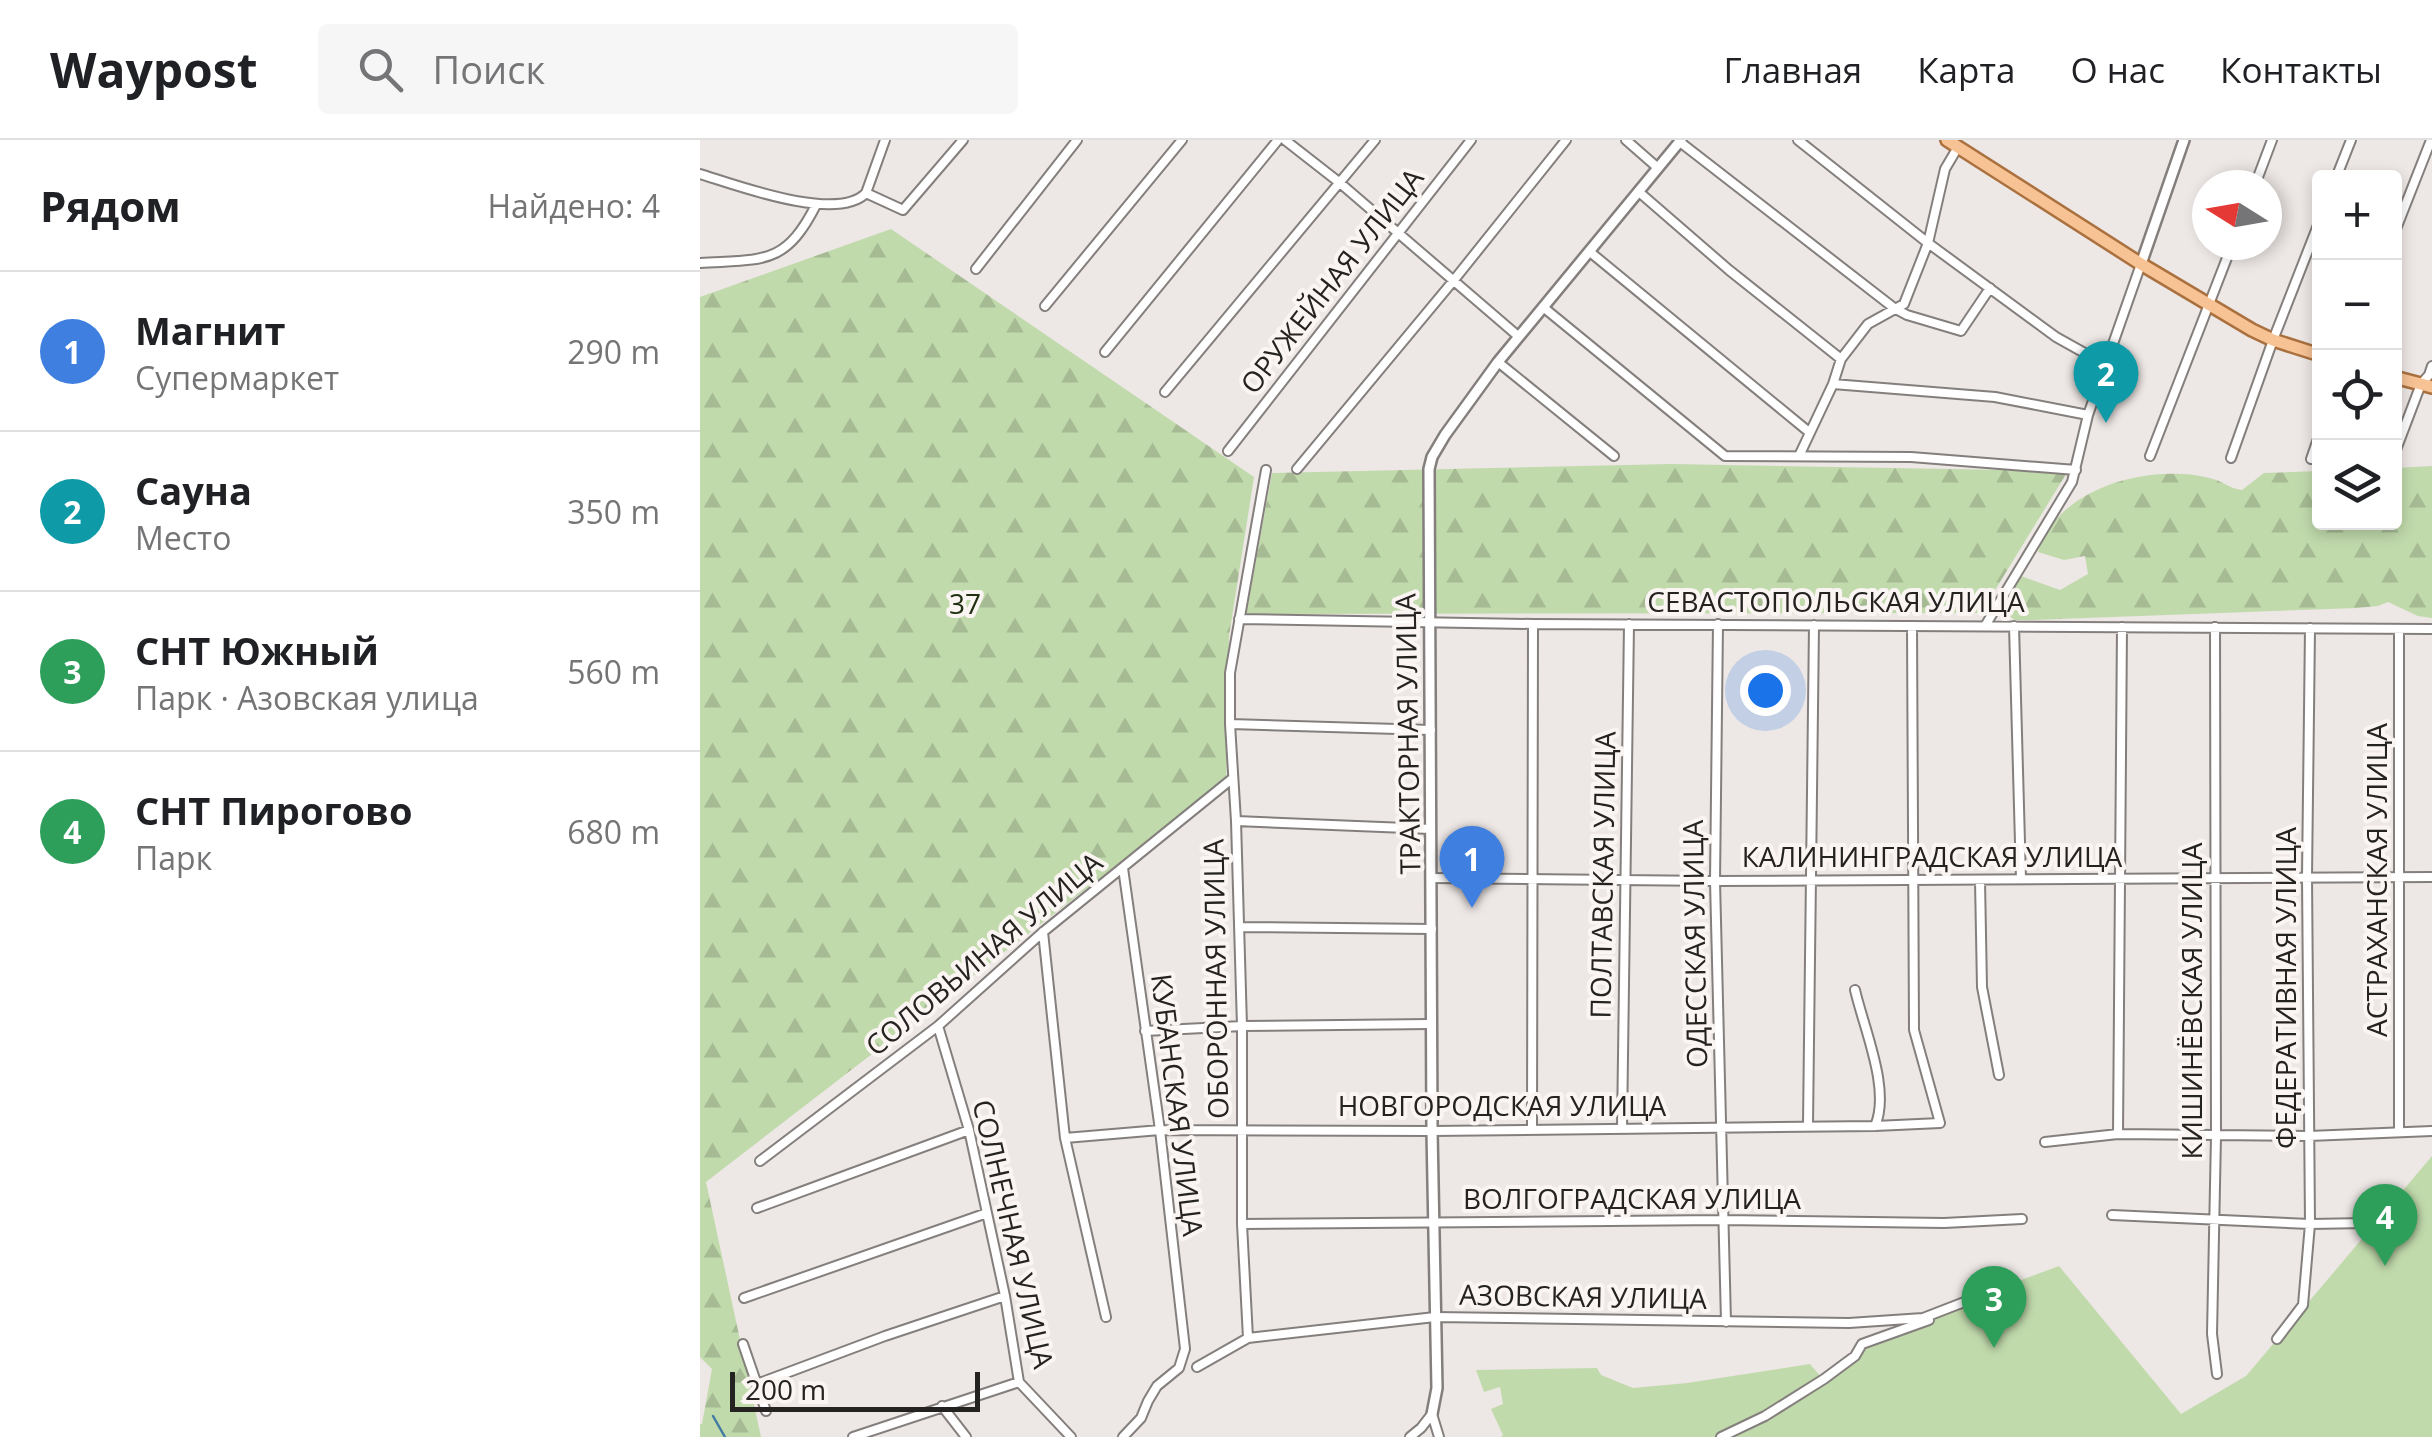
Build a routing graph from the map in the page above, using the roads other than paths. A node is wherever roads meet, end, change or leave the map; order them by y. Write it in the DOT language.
graph roads {
  1 [pos="886,140"];
  2 [pos="963,140"];
  3 [pos="1077,140"];
  4 [pos="1182,140"];
  5 [pos="1282,140"];
  6 [pos="1374,140"];
  7 [pos="1472,140"];
  8 [pos="1566,140"];
  9 [pos="1626,140"];
  10 [pos="1798,140"];
  11 [pos="2184,140"];
  12 [pos="2272,140"];
  13 [pos="2351,140"];
  14 [pos="2431,140"];
  15 [pos="1681,141"];
  16 [pos="1952,144"];
  17 [pos="1658,168"];
  18 [pos="2261,170"];
  19 [pos="2339,170"];
  20 [pos="700,174"];
  21 [pos="1340,183"];
  22 [pos="1639,192"];
  23 [pos="866,194"];
  24 [pos="816,205"];
  25 [pos="2402,214"];
  26 [pos="1398,233"];
  27 [pos="2312,240"];
  28 [pos="1928,243"];
  29 [pos="1590,252"];
  30 [pos="2226,260"];
  31 [pos="700,263"];
  32 [pos="2141,264"];
  33 [pos="976,268"];
  34 [pos="1454,280"];
  35 [pos="1990,288"];
  36 [pos="2210,305"];
  37 [pos="1045,306"];
  38 [pos="1543,307"];
  39 [pos="1894,308"];
  40 [pos="1518,336"];
  41 [pos="2273,340"];
  42 [pos="2113,342"];
  43 [pos="1105,352"];
  44 [pos="2312,352"];
  45 [pos="2090,356"];
  46 [pos="1840,359"];
  47 [pos="1498,362"];
  48 [pos="2432,366"];
  49 [pos="2101,374"];
  50 [pos="1834,384"];
  51 [pos="2426,386"];
  52 [pos="1166,392"];
  53 [pos="2088,415"];
  54 [pos="1809,432"];
  55 [pos="2318,440"];
  56 [pos="2401,440"];
  57 [pos="1228,451"];
  58 [pos="1614,456"];
  59 [pos="1800,456"];
  60 [pos="2150,456"];
  61 [pos="2231,458"];
  62 [pos="2311,459"];
  63 [pos="1297,468"];
  64 [pos="1266,470"];
  65 [pos="2076,470"];
  66 [pos="1239,619"];
  67 [pos="1429,622"];
  68 [pos="1533,624"];
  69 [pos="1629,624"];
  70 [pos="1718,624"];
  71 [pos="1814,625"];
  72 [pos="1912,626"];
  73 [pos="1985,626"];
  74 [pos="2014,626"];
  75 [pos="2122,627"];
  76 [pos="2215,628"];
  77 [pos="2310,628"];
  78 [pos="2399,629"];
  79 [pos="2432,629"];
  80 [pos="1230,724"];
  81 [pos="1431,730"];
  82 [pos="1233,778"];
  83 [pos="1236,821"];
  84 [pos="1431,829"];
  85 [pos="1122,868"];
  86 [pos="2307,877"];
  87 [pos="2432,877"];
  88 [pos="1432,878"];
  89 [pos="2214,878"];
  90 [pos="2400,878"];
  91 [pos="1912,879"];
  92 [pos="2021,879"];
  93 [pos="2120,879"];
  94 [pos="1534,880"];
  95 [pos="1625,880"];
  96 [pos="1810,881"];
  97 [pos="1980,881"];
  98 [pos="1715,882"];
  99 [pos="1239,927"];
  100 [pos="1432,929"];
  101 [pos="1043,932"];
  102 [pos="1855,990"];
  103 [pos="1431,1024"];
  104 [pos="938,1026"];
  105 [pos="1242,1026"];
  106 [pos="1146,1031"];
  107 [pos="1999,1075"];
  108 [pos="1808,1125"];
  109 [pos="1720,1126"];
  110 [pos="1875,1126"];
  111 [pos="1622,1128"];
  112 [pos="1241,1129"];
  113 [pos="1532,1129"];
  114 [pos="969,1130"];
  115 [pos="1160,1130"];
  116 [pos="1432,1131"];
  117 [pos="2432,1131"];
  118 [pos="2399,1132"];
  119 [pos="2118,1134"];
  120 [pos="2216,1136"];
  121 [pos="2309,1136"];
  122 [pos="1065,1138"];
  123 [pos="2045,1142"];
  124 [pos="760,1160"];
  125 [pos="757,1208"];
  126 [pos="987,1213"];
  127 [pos="2112,1215"];
  128 [pos="2022,1218"];
  129 [pos="1722,1220"];
  130 [pos="2214,1221"];
  131 [pos="1434,1222"];
  132 [pos="2366,1223"];
  133 [pos="1242,1224"];
  134 [pos="2310,1224"];
  135 [pos="1005,1296"];
  136 [pos="744,1298"];
  137 [pos="1972,1299"];
  138 [pos="1985,1301"];
  139 [pos="1106,1317"];
  140 [pos="1435,1317"];
  141 [pos="1726,1322"];
  142 [pos="1850,1323"];
  143 [pos="1248,1338"];
  144 [pos="2276,1339"];
  145 [pos="744,1344"];
  146 [pos="1862,1344"];
  147 [pos="1197,1367"];
  148 [pos="2216,1374"];
  149 [pos="1019,1382"];
  150 [pos="757,1384"];
  151 [pos="942,1406"];
  152 [pos="766,1411"];
  153 [pos="1432,1414"];
  154 [pos="853,1437"];
  155 [pos="966,1437"];
  156 [pos="1070,1437"];
  157 [pos="1123,1437"];
  158 [pos="1410,1437"];
  159 [pos="1439,1437"];
  160 [pos="1721,1437"];
  1 -- 23 [label="street"];
  2 -- 23 [label="street"];
  3 -- 33 [label="street"];
  4 -- 37 [label="street"];
  5 -- 21 [label="street"];
  5 -- 43 [label="street"];
  6 -- 21 [label="street"];
  7 -- 26 [label="street, ОРУЖЕЙНАЯ УЛИЦА"];
  8 -- 34 [label="street"];
  9 -- 17 [label="street"];
  10 -- 28 [label="street"];
  11 -- 32 [label="street"];
  12 -- 18 [label="street"];
  13 -- 19 [label="street"];
  14 -- 25 [label="street"];
  15 -- 17 [label="street, ТРАКТОРНАЯ УЛИЦА"];
  15 -- 39 [label="street"];
  16 -- 28 [label="street"];
  16 -- 32 [label="main road"];
  17 -- 22 [label="street, ТРАКТОРНАЯ УЛИЦА"];
  20 -- 24 [label="street"];
  21 -- 26 [label="street"];
  21 -- 52 [label="street"];
  22 -- 29 [label="street, ТРАКТОРНАЯ УЛИЦА"];
  22 -- 46 [label="street"];
  23 -- 24 [label="street"];
  24 -- 31 [label="street"];
  26 -- 34 [label="street"];
  26 -- 57 [label="street, ОРУЖЕЙНАЯ УЛИЦА"];
  27 -- 41 [label="street"];
  28 -- 35 [label="street"];
  28 -- 39 [label="street"];
  29 -- 38 [label="street, ТРАКТОРНАЯ УЛИЦА"];
  29 -- 54 [label="street"];
  30 -- 36 [label="street"];
  32 -- 36 [label="main road"];
  32 -- 42 [label="street"];
  34 -- 40 [label="street"];
  34 -- 63 [label="street"];
  35 -- 39 [label="street"];
  35 -- 45 [label="street"];
  36 -- 41 [label="main road"];
  36 -- 60 [label="street"];
  38 -- 40 [label="street, ТРАКТОРНАЯ УЛИЦА"];
  38 -- 59 [label="street"];
  39 -- 46 [label="street"];
  40 -- 47 [label="street, ТРАКТОРНАЯ УЛИЦА"];
  41 -- 44 [label="main road"];
  41 -- 61 [label="street"];
  42 -- 45 [label="street"];
  42 -- 49 [label="street"];
  45 -- 49 [label="street"];
  46 -- 50 [label="street"];
  47 -- 58 [label="street"];
  47 -- 67 [label="street, ТРАКТОРНАЯ УЛИЦА"];
  48 -- 51 [label="street"];
  49 -- 53 [label="street"];
  50 -- 53 [label="street"];
  50 -- 54 [label="street"];
  51 -- 56 [label="street"];
  53 -- 65 [label="street"];
  54 -- 59 [label="street"];
  55 -- 62 [label="street"];
  59 -- 65 [label="street"];
  64 -- 66 [label="street, ОБОРОННАЯ УЛИЦА"];
  65 -- 73 [label="street"];
  66 -- 67 [label="street, СЕВАСТОПОЛЬСКАЯ УЛИЦА"];
  66 -- 80 [label="street, ОБОРОННАЯ УЛИЦА"];
  67 -- 68 [label="street, СЕВАСТОПОЛЬСКАЯ УЛИЦА"];
  67 -- 81 [label="street, ТРАКТОРНАЯ УЛИЦА"];
  68 -- 69 [label="street, СЕВАСТОПОЛЬСКАЯ УЛИЦА"];
  68 -- 94 [label="street"];
  69 -- 70 [label="street, СЕВАСТОПОЛЬСКАЯ УЛИЦА"];
  69 -- 95 [label="street, ПОЛТАВСКАЯ УЛИЦА"];
  70 -- 71 [label="street, СЕВАСТОПОЛЬСКАЯ УЛИЦА"];
  70 -- 98 [label="street, ОДЕССКАЯ УЛИЦА"];
  71 -- 72 [label="street, СЕВАСТОПОЛЬСКАЯ УЛИЦА"];
  71 -- 96 [label="street"];
  72 -- 73 [label="street, СЕВАСТОПОЛЬСКАЯ УЛИЦА"];
  72 -- 91 [label="street"];
  73 -- 74 [label="street, СЕВАСТОПОЛЬСКАЯ УЛИЦА"];
  74 -- 75 [label="street, СЕВАСТОПОЛЬСКАЯ УЛИЦА"];
  74 -- 92 [label="street"];
  75 -- 76 [label="street, СЕВАСТОПОЛЬСКАЯ УЛИЦА"];
  75 -- 93 [label="street"];
  76 -- 77 [label="street, СЕВАСТОПОЛЬСКАЯ УЛИЦА"];
  76 -- 89 [label="street, КИШИНЁВСКАЯ УЛИЦА"];
  77 -- 78 [label="street, СЕВАСТОПОЛЬСКАЯ УЛИЦА"];
  77 -- 86 [label="street, ФЕДЕРАТИВНАЯ УЛИЦА"];
  78 -- 79 [label="street, СЕВАСТОПОЛЬСКАЯ УЛИЦА"];
  78 -- 90 [label="street, АСТРАХАНСКАЯ УЛИЦА"];
  80 -- 81 [label="street"];
  80 -- 82 [label="street, ОБОРОННАЯ УЛИЦА"];
  81 -- 84 [label="street, ТРАКТОРНАЯ УЛИЦА"];
  82 -- 83 [label="street, ОБОРОННАЯ УЛИЦА"];
  82 -- 85 [label="street, СОЛОВЬИНАЯ УЛИЦА"];
  83 -- 84 [label="street"];
  83 -- 99 [label="street, ОБОРОННАЯ УЛИЦА"];
  84 -- 88 [label="street, ТРАКТОРНАЯ УЛИЦА"];
  85 -- 101 [label="street, СОЛОВЬИНАЯ УЛИЦА"];
  85 -- 106 [label="street, КУБАНСКАЯ УЛИЦА"];
  86 -- 89 [label="street, КАЛИНИНГРАДСКАЯ УЛИЦА"];
  86 -- 90 [label="street, КАЛИНИНГРАДСКАЯ УЛИЦА"];
  86 -- 121 [label="street, ФЕДЕРАТИВНАЯ УЛИЦА"];
  87 -- 90 [label="street, КАЛИНИНГРАДСКАЯ УЛИЦА"];
  88 -- 94 [label="street, КАЛИНИНГРАДСКАЯ УЛИЦА"];
  88 -- 100 [label="street, ТРАКТОРНАЯ УЛИЦА"];
  89 -- 93 [label="street, КАЛИНИНГРАДСКАЯ УЛИЦА"];
  89 -- 120 [label="street, КИШИНЁВСКАЯ УЛИЦА"];
  90 -- 118 [label="street, АСТРАХАНСКАЯ УЛИЦА"];
  91 -- 96 [label="street, КАЛИНИНГРАДСКАЯ УЛИЦА"];
  91 -- 97 [label="street, КАЛИНИНГРАДСКАЯ УЛИЦА"];
  91 -- 110 [label="street, НОВГОРОДСКАЯ УЛИЦА"];
  92 -- 93 [label="street, КАЛИНИНГРАДСКАЯ УЛИЦА"];
  92 -- 97 [label="street, КАЛИНИНГРАДСКАЯ УЛИЦА"];
  93 -- 119 [label="street"];
  94 -- 95 [label="street, КАЛИНИНГРАДСКАЯ УЛИЦА"];
  94 -- 113 [label="street"];
  95 -- 98 [label="street, КАЛИНИНГРАДСКАЯ УЛИЦА"];
  95 -- 111 [label="street, ПОЛТАВСКАЯ УЛИЦА"];
  96 -- 98 [label="street, КАЛИНИНГРАДСКАЯ УЛИЦА"];
  96 -- 108 [label="street"];
  97 -- 107 [label="street"];
  98 -- 109 [label="street, ОДЕССКАЯ УЛИЦА"];
  99 -- 100 [label="street"];
  99 -- 105 [label="street, ОБОРОННАЯ УЛИЦА"];
  100 -- 103 [label="street, ТРАКТОРНАЯ УЛИЦА"];
  101 -- 104 [label="street, СОЛОВЬИНАЯ УЛИЦА"];
  101 -- 122 [label="street"];
  102 -- 110 [label="street"];
  103 -- 105 [label="street"];
  103 -- 116 [label="street, ТРАКТОРНАЯ УЛИЦА"];
  104 -- 114 [label="street, СОЛНЕЧНАЯ УЛИЦА"];
  104 -- 124 [label="street, СОЛОВЬИНАЯ УЛИЦА"];
  105 -- 106 [label="street"];
  105 -- 112 [label="street, ОБОРОННАЯ УЛИЦА"];
  106 -- 115 [label="street, КУБАНСКАЯ УЛИЦА"];
  108 -- 109 [label="street, НОВГОРОДСКАЯ УЛИЦА"];
  108 -- 110 [label="street, НОВГОРОДСКАЯ УЛИЦА"];
  109 -- 111 [label="street, НОВГОРОДСКАЯ УЛИЦА"];
  109 -- 129 [label="street, ОДЕССКАЯ УЛИЦА"];
  111 -- 113 [label="street, НОВГОРОДСКАЯ УЛИЦА"];
  112 -- 115 [label="street, НОВГОРОДСКАЯ УЛИЦА"];
  112 -- 116 [label="street, НОВГОРОДСКАЯ УЛИЦА"];
  112 -- 133 [label="street, ОБОРОННАЯ УЛИЦА"];
  113 -- 116 [label="street, НОВГОРОДСКАЯ УЛИЦА"];
  114 -- 125 [label="street"];
  114 -- 126 [label="street, СОЛНЕЧНАЯ УЛИЦА"];
  115 -- 122 [label="street, НОВГОРОДСКАЯ УЛИЦА"];
  115 -- 157 [label="street, КУБАНСКАЯ УЛИЦА"];
  116 -- 131 [label="street, ТРАКТОРНАЯ УЛИЦА"];
  117 -- 118 [label="street"];
  118 -- 121 [label="street"];
  119 -- 120 [label="street"];
  119 -- 123 [label="street"];
  120 -- 121 [label="street"];
  120 -- 130 [label="street, КИШИНЁВСКАЯ УЛИЦА"];
  121 -- 134 [label="street, ФЕДЕРАТИВНАЯ УЛИЦА"];
  122 -- 139 [label="street"];
  126 -- 135 [label="street, СОЛНЕЧНАЯ УЛИЦА"];
  126 -- 136 [label="street"];
  127 -- 130 [label="street"];
  128 -- 129 [label="street, ВОЛГОГРАДСКАЯ УЛИЦА"];
  129 -- 131 [label="street, ВОЛГОГРАДСКАЯ УЛИЦА"];
  129 -- 141 [label="street, ОДЕССКАЯ УЛИЦА"];
  130 -- 134 [label="street"];
  130 -- 148 [label="street, КИШИНЁВСКАЯ УЛИЦА"];
  131 -- 133 [label="street, ВОЛГОГРАДСКАЯ УЛИЦА"];
  131 -- 140 [label="street, ТРАКТОРНАЯ УЛИЦА"];
  132 -- 134 [label="street"];
  133 -- 143 [label="street, ОБОРОННАЯ УЛИЦА"];
  134 -- 144 [label="street, ФЕДЕРАТИВНАЯ УЛИЦА"];
  135 -- 149 [label="street, СОЛНЕЧНАЯ УЛИЦА"];
  135 -- 150 [label="street"];
  137 -- 142 [label="street, АЗОВСКАЯ УЛИЦА"];
  138 -- 146 [label="street"];
  140 -- 141 [label="street, АЗОВСКАЯ УЛИЦА"];
  140 -- 143 [label="street, АЗОВСКАЯ УЛИЦА"];
  140 -- 153 [label="street, ТРАКТОРНАЯ УЛИЦА"];
  141 -- 142 [label="street, АЗОВСКАЯ УЛИЦА"];
  142 -- 146 [label="street"];
  143 -- 147 [label="street, АЗОВСКАЯ УЛИЦА"];
  145 -- 150 [label="street"];
  146 -- 160 [label="street"];
  149 -- 151 [label="street"];
  149 -- 156 [label="street, СОЛНЕЧНАЯ УЛИЦА"];
  150 -- 152 [label="street"];
  151 -- 154 [label="street"];
  151 -- 155 [label="street"];
  153 -- 158 [label="street"];
  153 -- 159 [label="street"];
}
